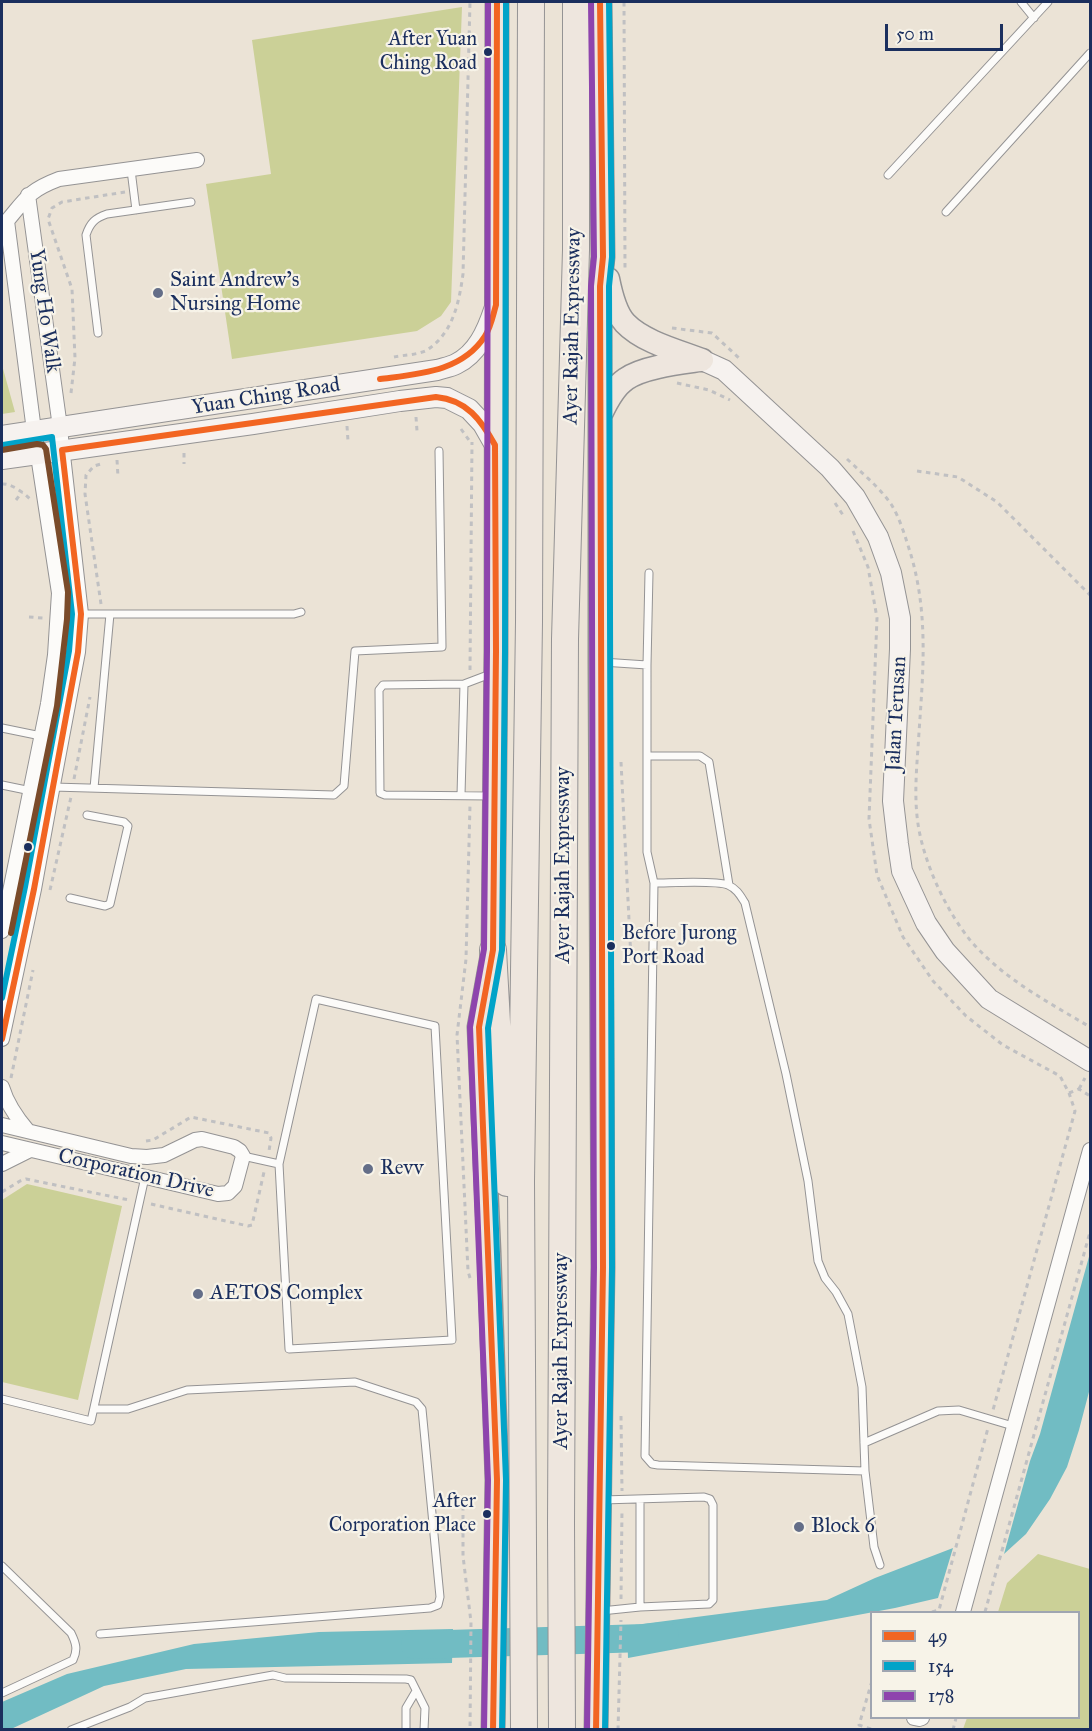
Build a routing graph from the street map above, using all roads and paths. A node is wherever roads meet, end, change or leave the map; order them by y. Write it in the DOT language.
graph roads {
  1 [pos="471,2"];
  2 [pos="496,2"];
  3 [pos="531,2"];
  4 [pos="576,2"];
  5 [pos="600,2"];
  6 [pos="624,2"];
  7 [pos="1021,2"];
  8 [pos="1048,2"];
  9 [pos="1034,18"];
  10 [pos="1090,53"];
  11 [pos="197,160"];
  12 [pos="131,170"];
  13 [pos="888,175"];
  14 [pos="133,190"];
  15 [pos="28,195"];
  16 [pos="191,202"];
  17 [pos="136,210"];
  18 [pos="946,212"];
  19 [pos="603,258"];
  20 [pos="625,272"];
  21 [pos="460,298"];
  22 [pos="496,305"];
  23 [pos="98,333"];
  24 [pos="702,360"];
  25 [pos="668,384"];
  26 [pos="70,398"];
  27 [pos="732,401"];
  28 [pos="601,414"];
  29 [pos="416,415"];
  30 [pos="347,426"];
  31 [pos="60,427"];
  32 [pos="34,431"];
  33 [pos="417,431"];
  34 [pos="2,436"];
  35 [pos="471,436"];
  36 [pos="348,441"];
  37 [pos="495,445"];
  38 [pos="62,450"];
  39 [pos="439,451"];
  40 [pos="38,453"];
  41 [pos="184,453"];
  42 [pos="2,459"];
  43 [pos="184,464"];
  44 [pos="917,471"];
  45 [pos="118,477"];
  46 [pos="2,484"];
  47 [pos="22,492"];
  48 [pos="832,498"];
  49 [pos="16,500"];
  50 [pos="33,507"];
  51 [pos="844,516"];
  52 [pos="850,525"];
  53 [pos="649,573"];
  54 [pos="1090,595"];
  55 [pos="301,612"];
  56 [pos="81,614"];
  57 [pos="106,614"];
  58 [pos="29,617"];
  59 [pos="41,618"];
  60 [pos="600,662"];
  61 [pos="647,665"];
  62 [pos="496,672"];
  63 [pos="467,683"];
  64 [pos="90,694"];
  65 [pos="2,728"];
  66 [pos="41,736"];
  67 [pos="647,756"];
  68 [pos="2,785"];
  69 [pos="52,787"];
  70 [pos="73,787"];
  71 [pos="94,788"];
  72 [pos="31,791"];
  73 [pos="461,795"];
  74 [pos="471,795"];
  75 [pos="495,796"];
  76 [pos="87,815"];
  77 [pos="654,884"];
  78 [pos="729,885"];
  79 [pos="50,893"];
  80 [pos="70,898"];
  81 [pos="2,931"];
  82 [pos="493,950"];
  83 [pos="35,960"];
  84 [pos="2,1039"];
  85 [pos="1090,1061"];
  86 [pos="5,1085"];
  87 [pos="1069,1094"];
  88 [pos="1090,1096"];
  89 [pos="2,1125"];
  90 [pos="28,1131"];
  91 [pos="140,1142"];
  92 [pos="2,1143"];
  93 [pos="30,1150"];
  94 [pos="1090,1150"];
  95 [pos="243,1156"];
  96 [pos="266,1161"];
  97 [pos="2,1164"];
  98 [pos="279,1164"];
  99 [pos="145,1177"];
  100 [pos="2,1192"];
  101 [pos="139,1202"];
  102 [pos="521,1209"];
  103 [pos="1090,1232"];
  104 [pos="470,1279"];
  105 [pos="2,1399"];
  106 [pos="94,1409"];
  107 [pos="991,1419"];
  108 [pos="1013,1426"];
  109 [pos="864,1443"];
  110 [pos="866,1471"];
  111 [pos="640,1499"];
  112 [pos="600,1500"];
  113 [pos="463,1506"];
  114 [pos="880,1565"];
  115 [pos="2,1566"];
  116 [pos="640,1607"];
  117 [pos="936,1611"];
  118 [pos="963,1611"];
  119 [pos="985,1611"];
  120 [pos="606,1618"];
  121 [pos="100,1634"];
  122 [pos="870,1688"];
  123 [pos="416,1691"];
  124 [pos="2,1693"];
  125 [pos="70,1730"];
  126 [pos="406,1730"];
  127 [pos="424,1730"];
  128 [pos="470,1730"];
  129 [pos="493,1730"];
  130 [pos="524,1730"];
  131 [pos="562,1730"];
  132 [pos="596,1730"];
  133 [pos="618,1730"];
  134 [pos="874,1730"];
  1 -- 21 [label="path"];
  2 -- 22 [label="main road"];
  3 -- 102 [label="highway, Ayer Rajah Expressway"];
  4 -- 131 [label="highway, Ayer Rajah Expressway"];
  5 -- 19 [label="main road"];
  6 -- 20 [label="path"];
  7 -- 9 [label="lane"];
  8 -- 9 [label="lane"];
  9 -- 13 [label="lane"];
  10 -- 18 [label="lane"];
  11 -- 12 [label="street, Yung Ho Walk"];
  12 -- 14 [label="lane"];
  12 -- 15 [label="street, Yung Ho Walk"];
  14 -- 17 [label="lane"];
  14 -- 26 [label="path"];
  15 -- 31 [label="street, Yung Ho Walk"];
  15 -- 32 [label="street, Yung Ho Walk"];
  16 -- 17 [label="lane"];
  17 -- 23 [label="lane"];
  19 -- 24 [label="main road"];
  19 -- 28 [label="main road"];
  22 -- 31 [label="street, Yuan Ching Road"];
  22 -- 37 [label="main road"];
  24 -- 28 [label="main road"];
  24 -- 85 [label="street, Jalan Terusan"];
  25 -- 27 [label="path"];
  28 -- 60 [label="main road"];
  29 -- 33 [label="path"];
  30 -- 36 [label="path"];
  31 -- 32 [label="street, Yuan Ching Road"];
  31 -- 38 [label="street, Yung Ho Walk"];
  32 -- 34 [label="street, Yuan Ching Road"];
  32 -- 40 [label="street, Yung Ho Walk"];
  35 -- 63 [label="path"];
  37 -- 38 [label="street, Yuan Ching Road"];
  37 -- 62 [label="main road"];
  38 -- 40 [label="street, Yuan Ching Road"];
  38 -- 56 [label="street, Yung Ho Walk"];
  39 -- 71 [label="lane"];
  40 -- 42 [label="street, Yuan Ching Road"];
  40 -- 66 [label="street, Yung Ho Walk"];
  41 -- 43 [label="path"];
  44 -- 54 [label="path"];
  45 -- 57 [label="path"];
  46 -- 47 [label="path"];
  47 -- 49 [label="path"];
  47 -- 50 [label="path"];
  48 -- 51 [label="path"];
  52 -- 87 [label="path"];
  53 -- 61 [label="lane"];
  55 -- 57 [label="lane"];
  56 -- 57 [label="lane"];
  56 -- 69 [label="street, Yung Ho Walk"];
  57 -- 71 [label="lane"];
  58 -- 59 [label="path"];
  60 -- 61 [label="lane"];
  60 -- 112 [label="main road"];
  61 -- 67 [label="lane"];
  62 -- 63 [label="lane"];
  62 -- 75 [label="main road"];
  63 -- 73 [label="lane"];
  63 -- 73 [label="lane"];
  64 -- 70 [label="path"];
  65 -- 66 [label="lane"];
  66 -- 72 [label="street, Yung Ho Walk"];
  67 -- 77 [label="lane"];
  67 -- 78 [label="lane"];
  68 -- 72 [label="lane"];
  69 -- 70 [label="lane"];
  69 -- 72 [label="lane"];
  69 -- 84 [label="street, Yung Ho Walk"];
  70 -- 71 [label="lane"];
  70 -- 79 [label="path"];
  72 -- 81 [label="street, Yung Ho Walk"];
  73 -- 74 [label="lane"];
  74 -- 75 [label="lane"];
  74 -- 104 [label="path"];
  75 -- 82 [label="main road"];
  76 -- 80 [label="lane"];
  77 -- 78 [label="lane"];
  77 -- 110 [label="lane"];
  78 -- 109 [label="lane"];
  82 -- 102 [label="highway"];
  82 -- 129 [label="main road"];
  83 -- 86 [label="path"];
  86 -- 90 [label="street"];
  87 -- 88 [label="path"];
  87 -- 107 [label="path"];
  89 -- 90 [label="street, Corporation Drive"];
  90 -- 95 [label="street, Corporation Drive"];
  91 -- 96 [label="path"];
  92 -- 93 [label="street, Corporation Drive"];
  93 -- 97 [label="street"];
  93 -- 99 [label="street, Corporation Drive"];
  94 -- 108 [label="street"];
  95 -- 96 [label="lane"];
  95 -- 99 [label="street, Corporation Drive"];
  96 -- 98 [label="lane"];
  96 -- 101 [label="path"];
  98 -- 98 [label="lane"];
  99 -- 101 [label="lane"];
  100 -- 101 [label="path"];
  101 -- 106 [label="lane"];
  102 -- 130 [label="highway, Ayer Rajah Expressway"];
  103 -- 119 [label="path"];
  105 -- 106 [label="lane"];
  106 -- 121 [label="lane"];
  107 -- 108 [label="lane"];
  107 -- 109 [label="lane"];
  107 -- 117 [label="path"];
  108 -- 118 [label="street"];
  109 -- 110 [label="lane"];
  110 -- 114 [label="lane"];
  111 -- 112 [label="lane"];
  111 -- 116 [label="lane"];
  111 -- 116 [label="lane"];
  112 -- 120 [label="main road"];
  113 -- 128 [label="path"];
  115 -- 124 [label="lane"];
  116 -- 120 [label="lane"];
  120 -- 132 [label="main road"];
  120 -- 133 [label="path"];
  122 -- 134 [label="path"];
  123 -- 125 [label="lane"];
  123 -- 126 [label="lane"];
  123 -- 127 [label="lane"];
}
